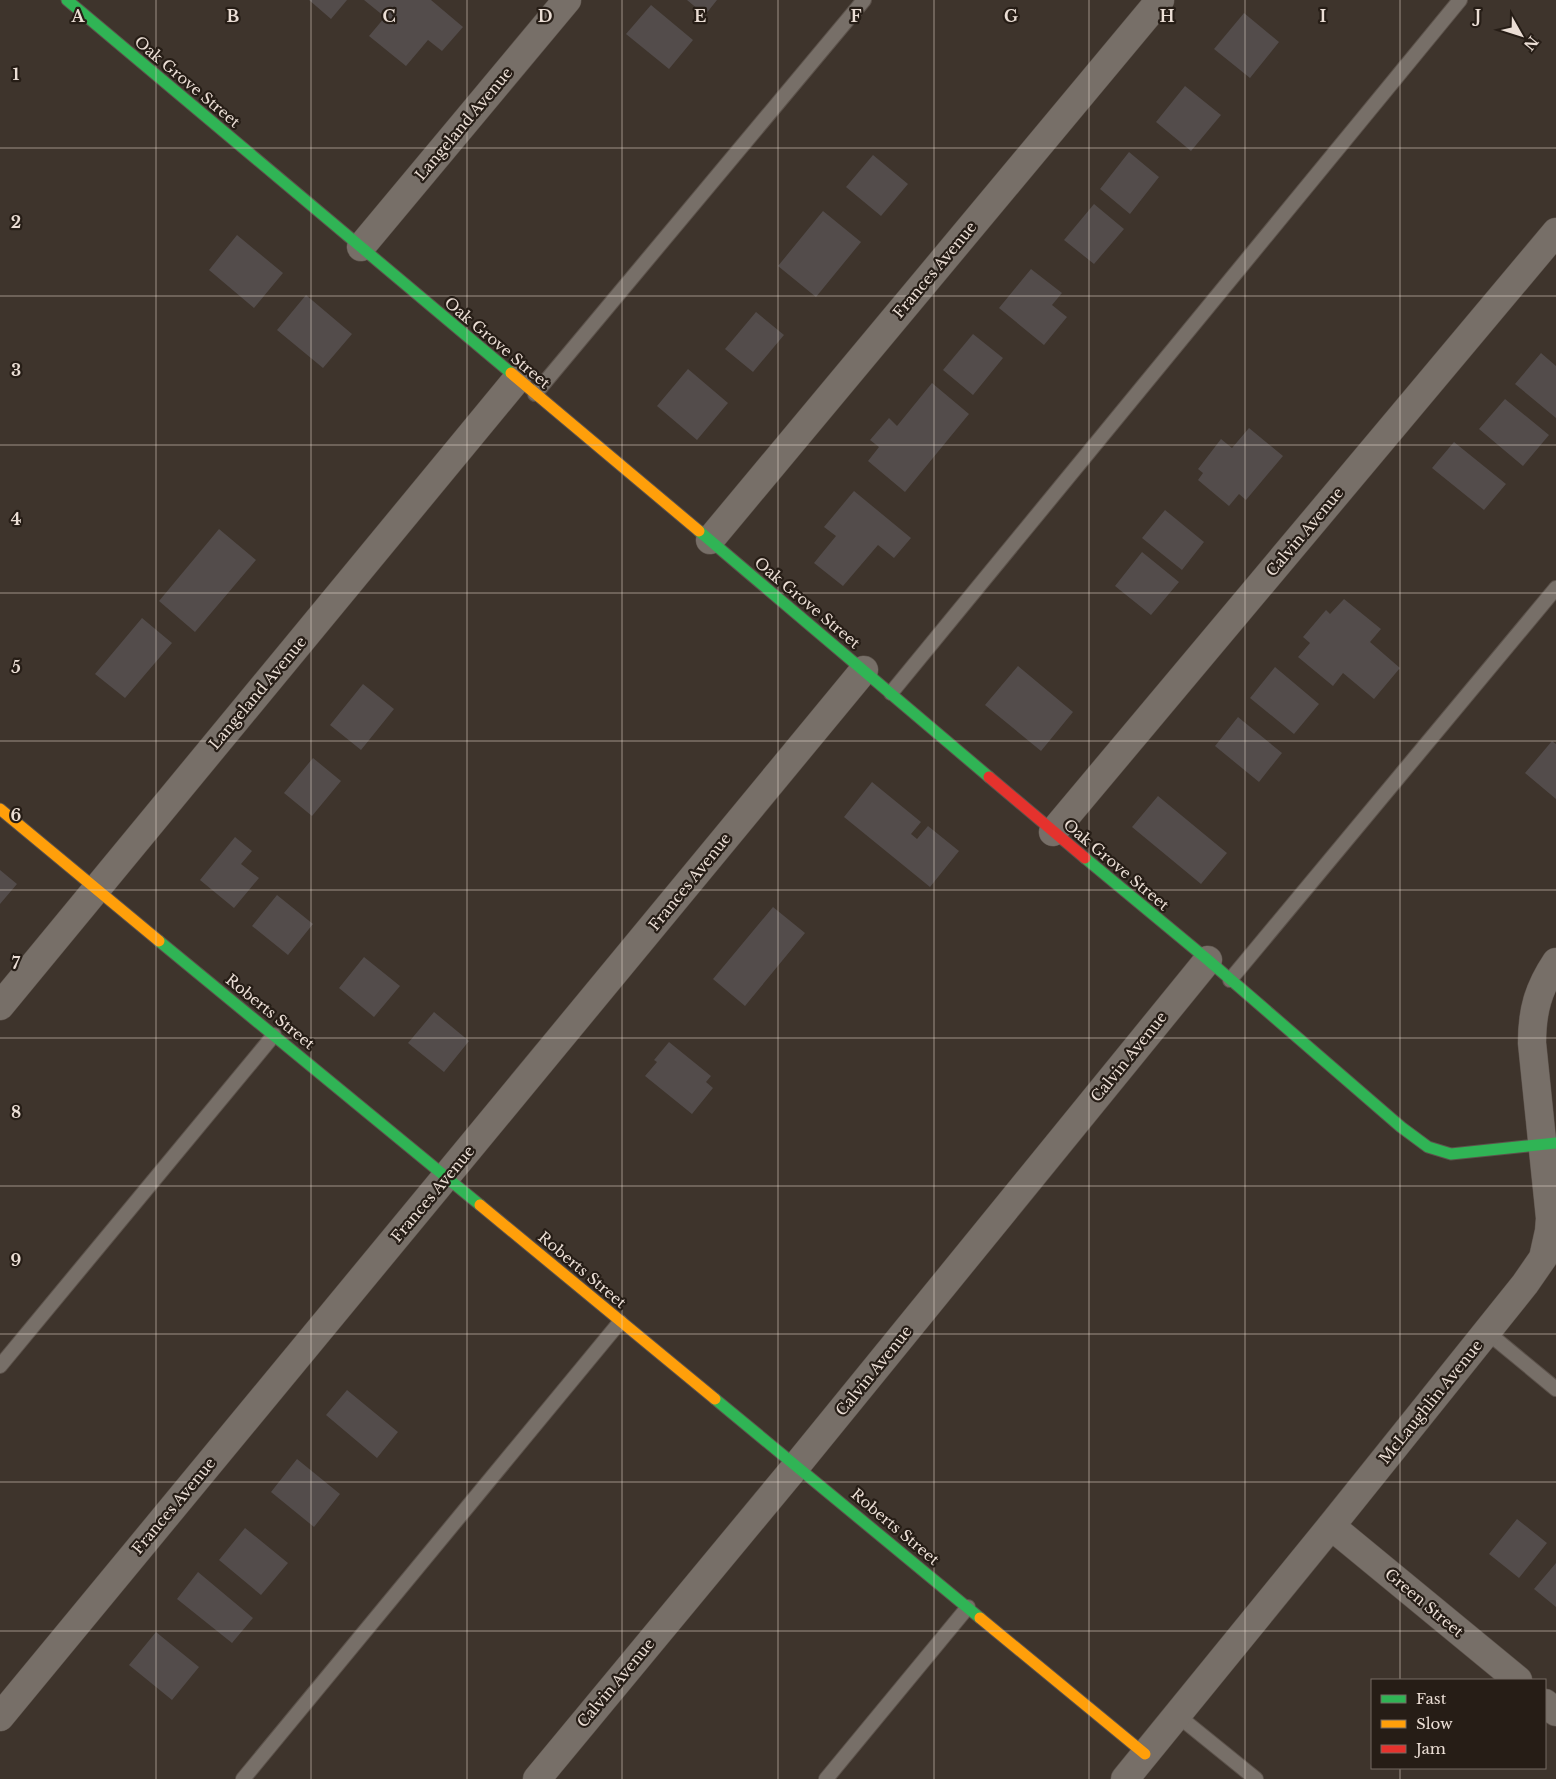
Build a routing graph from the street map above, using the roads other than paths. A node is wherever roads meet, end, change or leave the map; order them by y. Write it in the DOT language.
graph roads {
  1 [pos="67,0"];
  2 [pos="567,0"];
  3 [pos="864,0"];
  4 [pos="1160,0"];
  5 [pos="1460,0"];
  6 [pos="1556,232"];
  7 [pos="360,248"];
  8 [pos="526,387"];
  9 [pos="710,540"];
  10 [pos="1556,588"];
  11 [pos="864,670"];
  12 [pos="891,693"];
  13 [pos="0,809"];
  14 [pos="1053,832"];
  15 [pos="96,889"];
  16 [pos="1208,960"];
  17 [pos="1556,962"];
  18 [pos="1230,980"];
  19 [pos="0,1006"];
  20 [pos="274,1035"];
  21 [pos="1549,1144"];
  22 [pos="447,1177"];
  23 [pos="620,1322"];
  24 [pos="1487,1332"];
  25 [pos="0,1366"];
  26 [pos="1556,1389"];
  27 [pos="797,1465"];
  28 [pos="1331,1526"];
  29 [pos="968,1607"];
  30 [pos="1517,1679"];
  31 [pos="1546,1703"];
  32 [pos="1556,1712"];
  33 [pos="1177,1715"];
  34 [pos="0,1717"];
  35 [pos="1145,1754"];
  36 [pos="242,1779"];
  37 [pos="537,1779"];
  38 [pos="826,1779"];
  39 [pos="1124,1779"];
  40 [pos="1256,1779"];
  1 -- 7 [label="street, Oak Grove Street"];
  2 -- 7 [label="street, Langeland Avenue"];
  3 -- 8 [label="lane"];
  4 -- 9 [label="street, Frances Avenue"];
  5 -- 12 [label="lane"];
  6 -- 14 [label="street, Calvin Avenue"];
  7 -- 8 [label="street, Oak Grove Street"];
  8 -- 9 [label="street, Oak Grove Street"];
  8 -- 15 [label="street, Langeland Avenue"];
  9 -- 11 [label="street, Oak Grove Street"];
  10 -- 18 [label="lane"];
  11 -- 12 [label="street, Oak Grove Street"];
  11 -- 22 [label="street, Frances Avenue"];
  12 -- 14 [label="street, Oak Grove Street"];
  13 -- 15 [label="street, Roberts Street"];
  14 -- 16 [label="street, Oak Grove Street"];
  15 -- 19 [label="street, Langeland Avenue"];
  15 -- 20 [label="street, Roberts Street"];
  16 -- 18 [label="street, Oak Grove Street"];
  16 -- 27 [label="street, Calvin Avenue"];
  17 -- 21 [label="street, McLaughlin Avenue"];
  18 -- 21 [label="street, Oak Grove Street"];
  20 -- 22 [label="street, Roberts Street"];
  20 -- 25 [label="lane"];
  21 -- 24 [label="street, McLaughlin Avenue"];
  22 -- 23 [label="street, Roberts Street"];
  22 -- 34 [label="street, Frances Avenue"];
  23 -- 27 [label="street, Roberts Street"];
  23 -- 36 [label="lane"];
  24 -- 26 [label="lane"];
  24 -- 28 [label="street, McLaughlin Avenue"];
  27 -- 29 [label="street, Roberts Street"];
  27 -- 37 [label="street, Calvin Avenue"];
  28 -- 30 [label="street, Green Street"];
  28 -- 33 [label="street, McLaughlin Avenue"];
  29 -- 35 [label="street, Roberts Street"];
  29 -- 38 [label="lane"];
  31 -- 32 [label="street"];
  33 -- 35 [label="street, McLaughlin Avenue"];
  33 -- 40 [label="lane"];
  35 -- 39 [label="street, McLaughlin Avenue"];
}
